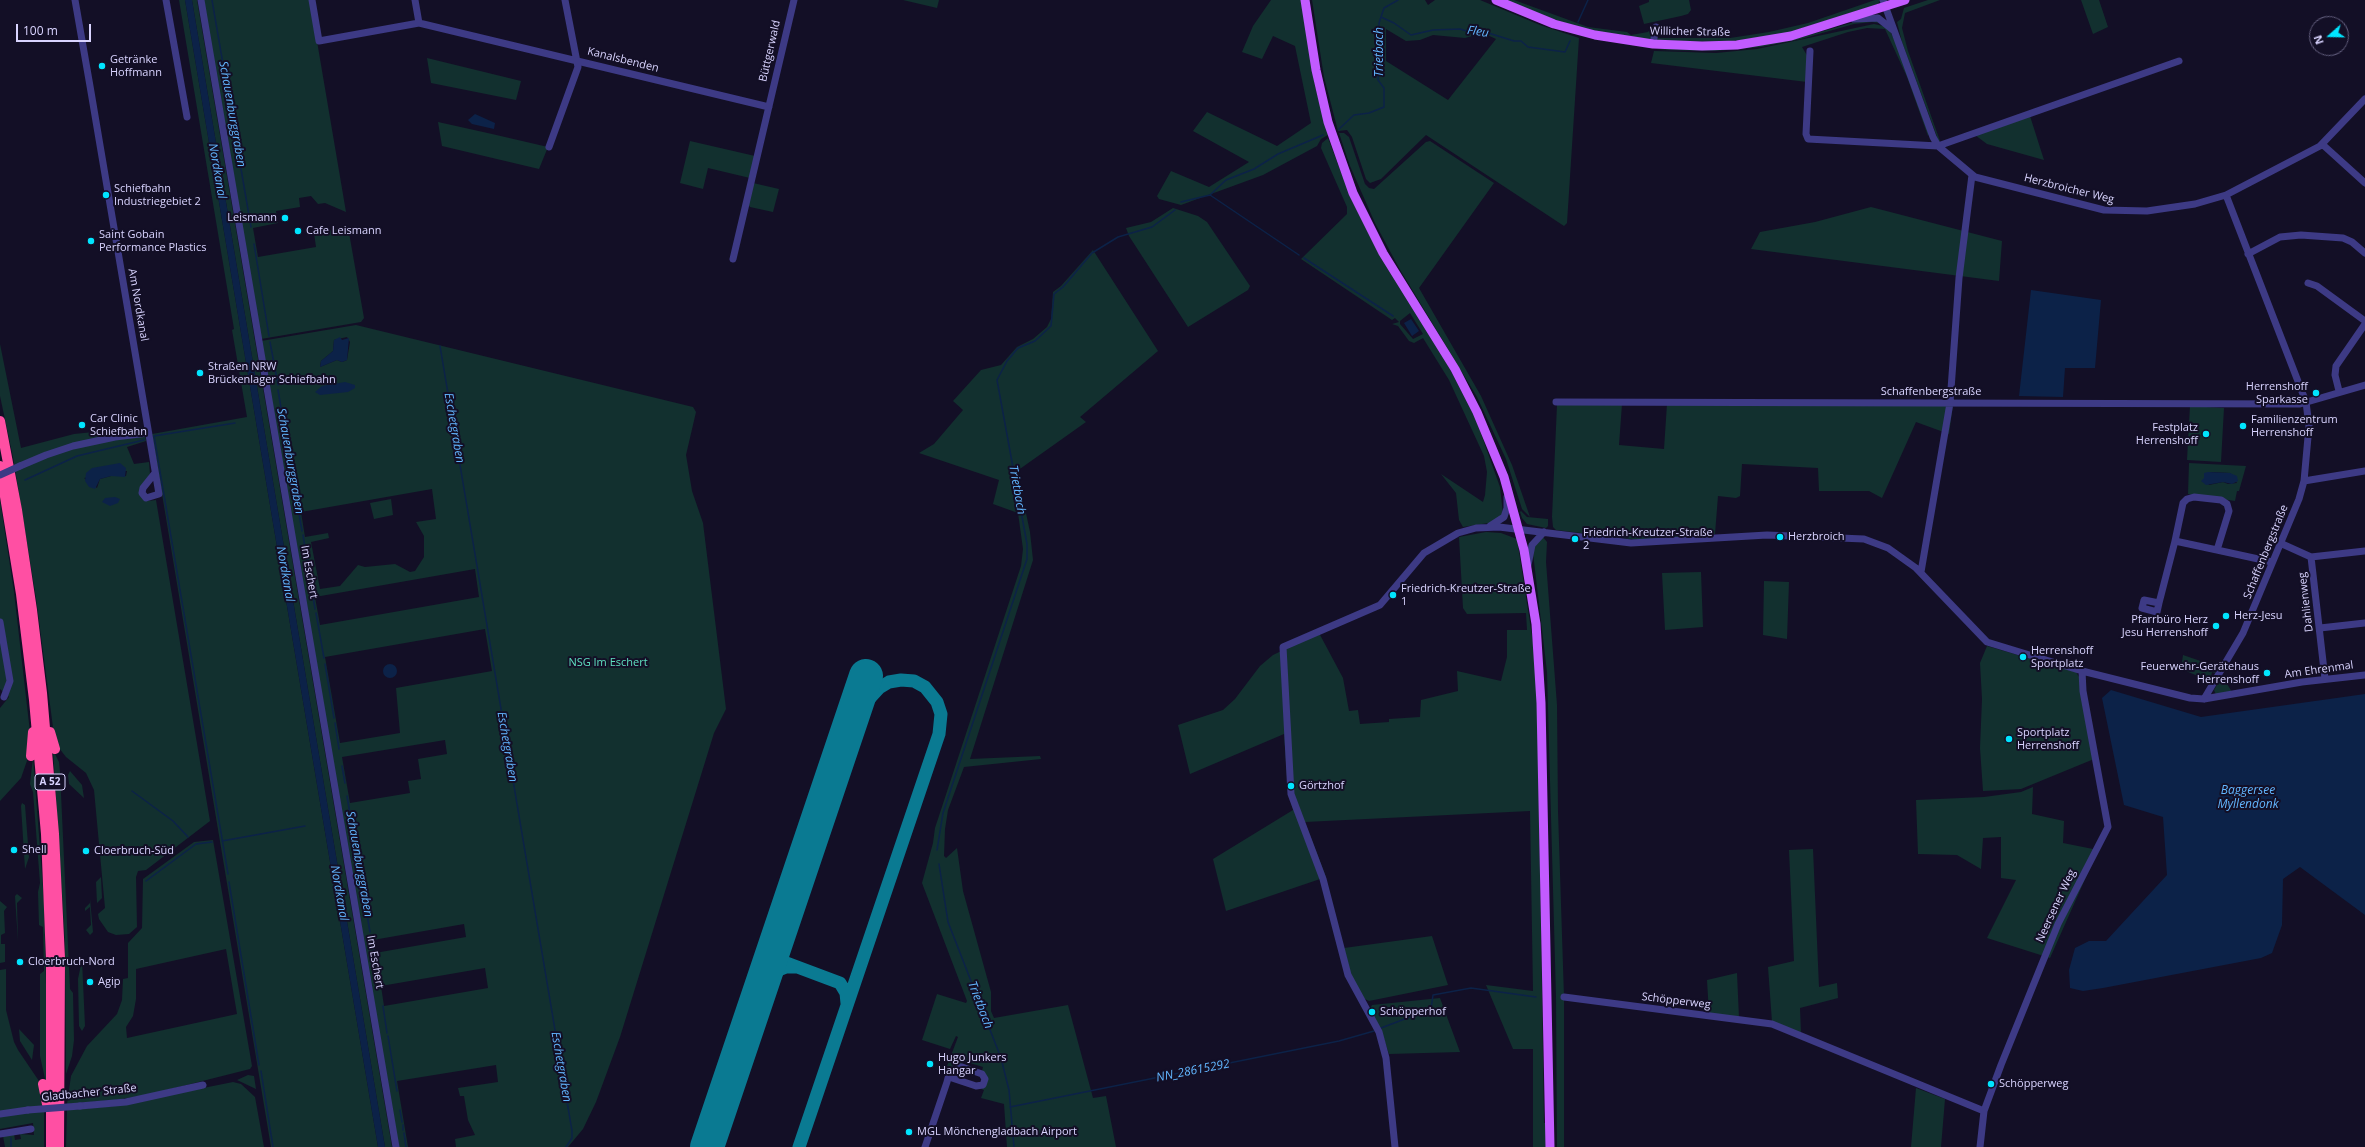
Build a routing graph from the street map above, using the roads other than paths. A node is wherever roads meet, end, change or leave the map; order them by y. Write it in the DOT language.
graph roads {
  1 [pos="75,0"];
  2 [pos="166,0"];
  3 [pos="200,0"];
  4 [pos="312,0"];
  5 [pos="415,0"];
  6 [pos="565,0"];
  7 [pos="794,0"];
  8 [pos="1305,0"];
  9 [pos="1496,0"];
  10 [pos="1905,0"];
  11 [pos="1884,3"];
  12 [pos="1849,19"];
  13 [pos="419,23"];
  14 [pos="1656,27"];
  15 [pos="1895,33"];
  16 [pos="1653,44"];
  17 [pos="1810,51"];
  18 [pos="577,60"];
  19 [pos="2179,61"];
  20 [pos="2365,99"];
  21 [pos="769,107"];
  22 [pos="187,117"];
  23 [pos="2322,144"];
  24 [pos="1938,146"];
  25 [pos="549,148"];
  26 [pos="1972,175"];
  27 [pos="2365,184"];
  28 [pos="2226,195"];
  29 [pos="2365,253"];
  30 [pos="2248,254"];
  31 [pos="733,259"];
  32 [pos="2308,283"];
  33 [pos="2365,323"];
  34 [pos="2365,384"];
  35 [pos="2339,391"];
  36 [pos="1556,402"];
  37 [pos="2306,402"];
  38 [pos="1950,403"];
  39 [pos="0,421"];
  40 [pos="148,433"];
  41 [pos="0,466"];
  42 [pos="2365,471"];
  43 [pos="155,473"];
  44 [pos="0,475"];
  45 [pos="1504,477"];
  46 [pos="2304,481"];
  47 [pos="1486,527"];
  48 [pos="1520,529"];
  49 [pos="1544,532"];
  50 [pos="2175,542"];
  51 [pos="2280,543"];
  52 [pos="2217,550"];
  53 [pos="2365,551"];
  54 [pos="2312,557"];
  55 [pos="2272,562"];
  56 [pos="1528,568"];
  57 [pos="1921,572"];
  58 [pos="2159,604"];
  59 [pos="0,622"];
  60 [pos="2365,623"];
  61 [pos="2320,628"];
  62 [pos="2082,671"];
  63 [pos="2365,675"];
  64 [pos="2325,679"];
  65 [pos="42,692"];
  66 [pos="4,697"];
  67 [pos="2204,699"];
  68 [pos="34,700"];
  69 [pos="55,749"];
  70 [pos="31,756"];
  71 [pos="1564,997"];
  72 [pos="68,1075"];
  73 [pos="949,1077"];
  74 [pos="43,1084"];
  75 [pos="203,1085"];
  76 [pos="1984,1111"];
  77 [pos="0,1114"];
  78 [pos="60,1118"];
  79 [pos="31,1129"];
  80 [pos="0,1134"];
  81 [pos="54,1147"];
  82 [pos="396,1147"];
  83 [pos="926,1147"];
  84 [pos="1395,1147"];
  85 [pos="1550,1147"];
  86 [pos="1980,1147"];
  1 -- 40 [label="street, Am Nordkanal"];
  2 -- 22 [label="street"];
  3 -- 82 [label="street, Im Eschert"];
  4 -- 13 [label="street, Kanalsbenden"];
  5 -- 13 [label="street"];
  6 -- 18 [label="street"];
  7 -- 21 [label="street, Büttgerwald"];
  8 -- 45 [label="main road"];
  9 -- 16 [label="main road, Willicher Straße"];
  10 -- 11 [label="main road, Willicher Straße"];
  11 -- 12 [label="main road, Willicher Straße"];
  11 -- 15 [label="street, Herzbroicher Weg"];
  12 -- 15 [label="street"];
  12 -- 16 [label="main road, Willicher Straße"];
  13 -- 18 [label="street, Kanalsbenden"];
  14 -- 16 [label="street"];
  15 -- 24 [label="street, Herzbroicher Weg"];
  17 -- 24 [label="street"];
  18 -- 21 [label="street, Kanalsbenden"];
  18 -- 25 [label="street"];
  19 -- 24 [label="street"];
  20 -- 23 [label="street, Herzbroicher Weg"];
  21 -- 31 [label="street"];
  23 -- 27 [label="street"];
  23 -- 28 [label="street, Herzbroicher Weg"];
  24 -- 26 [label="street, Herzbroicher Weg"];
  26 -- 28 [label="street, Herzbroicher Weg"];
  26 -- 38 [label="street"];
  28 -- 30 [label="street, Schaffenbergstraße"];
  29 -- 30 [label="street"];
  30 -- 37 [label="street, Schaffenbergstraße"];
  32 -- 33 [label="street"];
  33 -- 35 [label="street"];
  34 -- 35 [label="street"];
  35 -- 37 [label="street"];
  36 -- 38 [label="street, Schaffenbergstraße"];
  37 -- 38 [label="street, Schaffenbergstraße"];
  37 -- 46 [label="street, Schaffenbergstraße"];
  38 -- 57 [label="street"];
  39 -- 65 [label="highway, A 52"];
  40 -- 43 [label="street, Am Nordkanal"];
  40 -- 44 [label="street, bridge"];
  41 -- 68 [label="highway, A 52"];
  42 -- 46 [label="street"];
  43 -- 43 [label="street, Am Nordkanal"];
  45 -- 47 [label="street"];
  45 -- 48 [label="main road"];
  46 -- 51 [label="street, Schaffenbergstraße"];
  47 -- 48 [label="street, Am Ehrenmal"];
  47 -- 84 [label="street"];
  48 -- 49 [label="street, Am Ehrenmal"];
  48 -- 56 [label="main road"];
  49 -- 56 [label="street"];
  49 -- 57 [label="street, Am Ehrenmal"];
  50 -- 52 [label="street"];
  50 -- 52 [label="street"];
  50 -- 58 [label="street"];
  51 -- 54 [label="street, Dahlienweg"];
  51 -- 55 [label="street, Schaffenbergstraße"];
  52 -- 55 [label="street"];
  53 -- 54 [label="street"];
  54 -- 61 [label="street, Dahlienweg"];
  55 -- 67 [label="street, Schaffenbergstraße"];
  56 -- 85 [label="main road"];
  57 -- 62 [label="street, Am Ehrenmal"];
  59 -- 66 [label="street"];
  60 -- 61 [label="street"];
  61 -- 64 [label="street, Dahlienweg"];
  62 -- 67 [label="street, Am Ehrenmal"];
  62 -- 76 [label="street, Neersener Weg"];
  63 -- 64 [label="street, Am Ehrenmal"];
  64 -- 67 [label="street, Am Ehrenmal"];
  65 -- 69 [label="highway"];
  65 -- 78 [label="highway, A 52"];
  68 -- 70 [label="highway"];
  68 -- 81 [label="highway, A 52"];
  71 -- 76 [label="street, Schöpperweg"];
  72 -- 78 [label="highway"];
  73 -- 83 [label="street"];
  74 -- 81 [label="highway"];
  75 -- 77 [label="street, Gladbacher Straße, bridge"];
  76 -- 86 [label="street, Neersener Weg"];
  78 -- 81 [label="highway, A 52"];
  79 -- 80 [label="street"];
}
